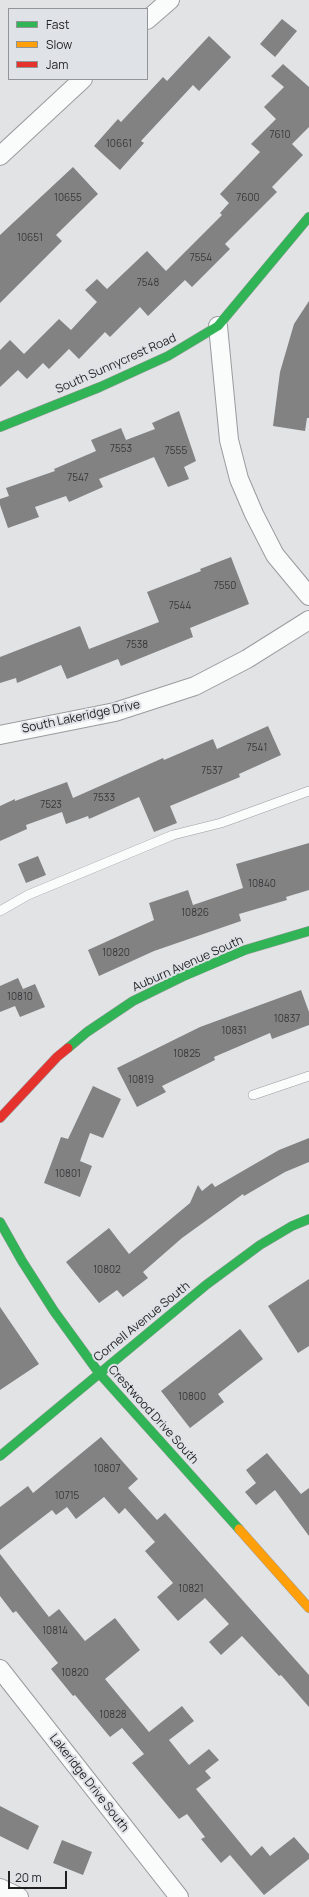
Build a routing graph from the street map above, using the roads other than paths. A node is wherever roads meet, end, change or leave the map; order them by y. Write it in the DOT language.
graph roads {
  1 [pos="170,0"];
  2 [pos="148,19"];
  3 [pos="82,80"];
  4 [pos="0,156"];
  5 [pos="309,217"];
  6 [pos="218,326"];
  7 [pos="0,427"];
  8 [pos="309,596"];
  9 [pos="309,620"];
  10 [pos="0,735"];
  11 [pos="309,792"];
  12 [pos="0,911"];
  13 [pos="309,931"];
  14 [pos="309,1076"];
  15 [pos="253,1095"];
  16 [pos="0,1118"];
  17 [pos="309,1219"];
  18 [pos="0,1222"];
  19 [pos="99,1373"];
  20 [pos="0,1456"];
  21 [pos="309,1608"];
  22 [pos="0,1669"];
  23 [pos="0,1888"];
  24 [pos="19,1897"];
  25 [pos="179,1897"];
  1 -- 2 [label="street"];
  3 -- 4 [label="street"];
  5 -- 6 [label="street, South Sunnycrest Road"];
  6 -- 7 [label="street, South Sunnycrest Road"];
  6 -- 8 [label="street"];
  9 -- 10 [label="street, South Lakeridge Drive"];
  11 -- 12 [label="lane"];
  13 -- 16 [label="street, Auburn Avenue South"];
  14 -- 15 [label="lane"];
  17 -- 19 [label="street, Cornell Avenue South"];
  18 -- 19 [label="street, Crestwood Drive South"];
  19 -- 20 [label="street, Cornell Avenue South"];
  19 -- 21 [label="street, Crestwood Drive South"];
  22 -- 25 [label="street, Lakeridge Drive South"];
  23 -- 24 [label="street"];
}
